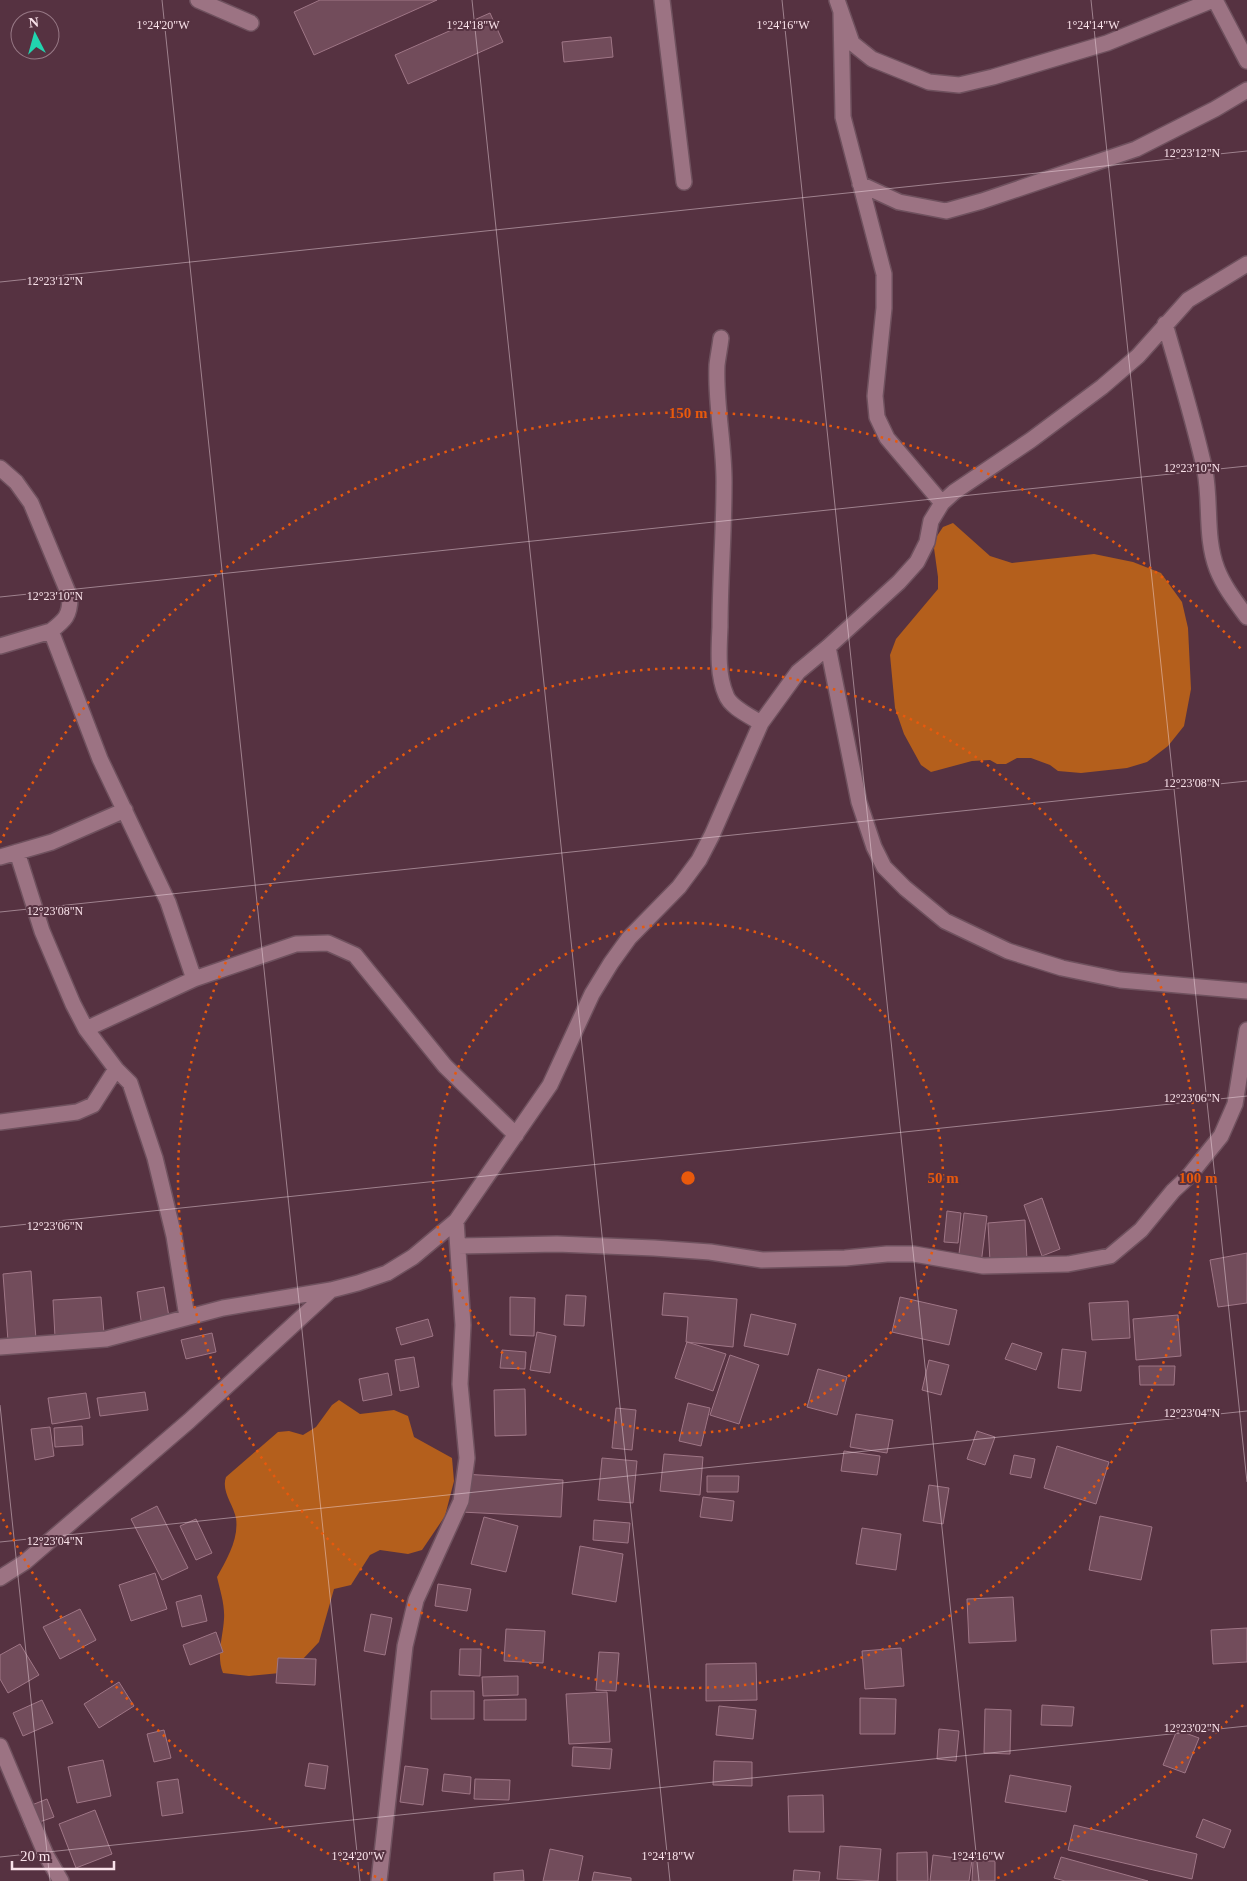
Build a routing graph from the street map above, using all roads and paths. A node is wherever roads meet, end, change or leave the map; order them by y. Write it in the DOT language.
graph roads {
  1 [pos="198,0"];
  2 [pos="662,0"];
  3 [pos="1214,0"];
  4 [pos="839,7"];
  5 [pos="251,23"];
  6 [pos="1247,61"];
  7 [pos="1247,90"];
  8 [pos="684,182"];
  9 [pos="860,184"];
  10 [pos="1247,264"];
  11 [pos="1165,324"];
  12 [pos="722,338"];
  13 [pos="0,468"];
  14 [pos="942,503"];
  15 [pos="1247,617"];
  16 [pos="51,631"];
  17 [pos="0,646"];
  18 [pos="828,648"];
  19 [pos="761,723"];
  20 [pos="126,810"];
  21 [pos="17,852"];
  22 [pos="0,857"];
  23 [pos="194,979"];
  24 [pos="1247,991"];
  25 [pos="86,1030"];
  26 [pos="1247,1030"];
  27 [pos="116,1069"];
  28 [pos="0,1122"];
  29 [pos="516,1134"];
  30 [pos="456,1221"];
  31 [pos="458,1246"];
  32 [pos="331,1290"];
  33 [pos="187,1317"];
  34 [pos="0,1347"];
  35 [pos="0,1578"];
  36 [pos="0,1746"];
  37 [pos="61,1881"];
  38 [pos="379,1881"];
  1 -- 5 [label="street"];
  2 -- 8 [label="street"];
  3 -- 4 [label="street"];
  3 -- 6 [label="street"];
  4 -- 9 [label="street"];
  7 -- 9 [label="street"];
  9 -- 14 [label="street"];
  10 -- 11 [label="street"];
  11 -- 14 [label="street"];
  11 -- 15 [label="street"];
  12 -- 19 [label="street"];
  13 -- 16 [label="street"];
  14 -- 18 [label="street"];
  16 -- 17 [label="street"];
  16 -- 20 [label="street"];
  18 -- 19 [label="street"];
  18 -- 24 [label="street"];
  19 -- 29 [label="street"];
  20 -- 21 [label="street"];
  20 -- 23 [label="street"];
  21 -- 22 [label="street"];
  21 -- 25 [label="street"];
  23 -- 25 [label="street"];
  23 -- 29 [label="street"];
  25 -- 27 [label="street"];
  26 -- 31 [label="street"];
  27 -- 28 [label="street"];
  27 -- 33 [label="street"];
  29 -- 30 [label="street"];
  30 -- 31 [label="street"];
  30 -- 32 [label="street"];
  31 -- 38 [label="street"];
  32 -- 33 [label="street"];
  32 -- 35 [label="street"];
  33 -- 34 [label="street"];
  36 -- 37 [label="street"];
}
